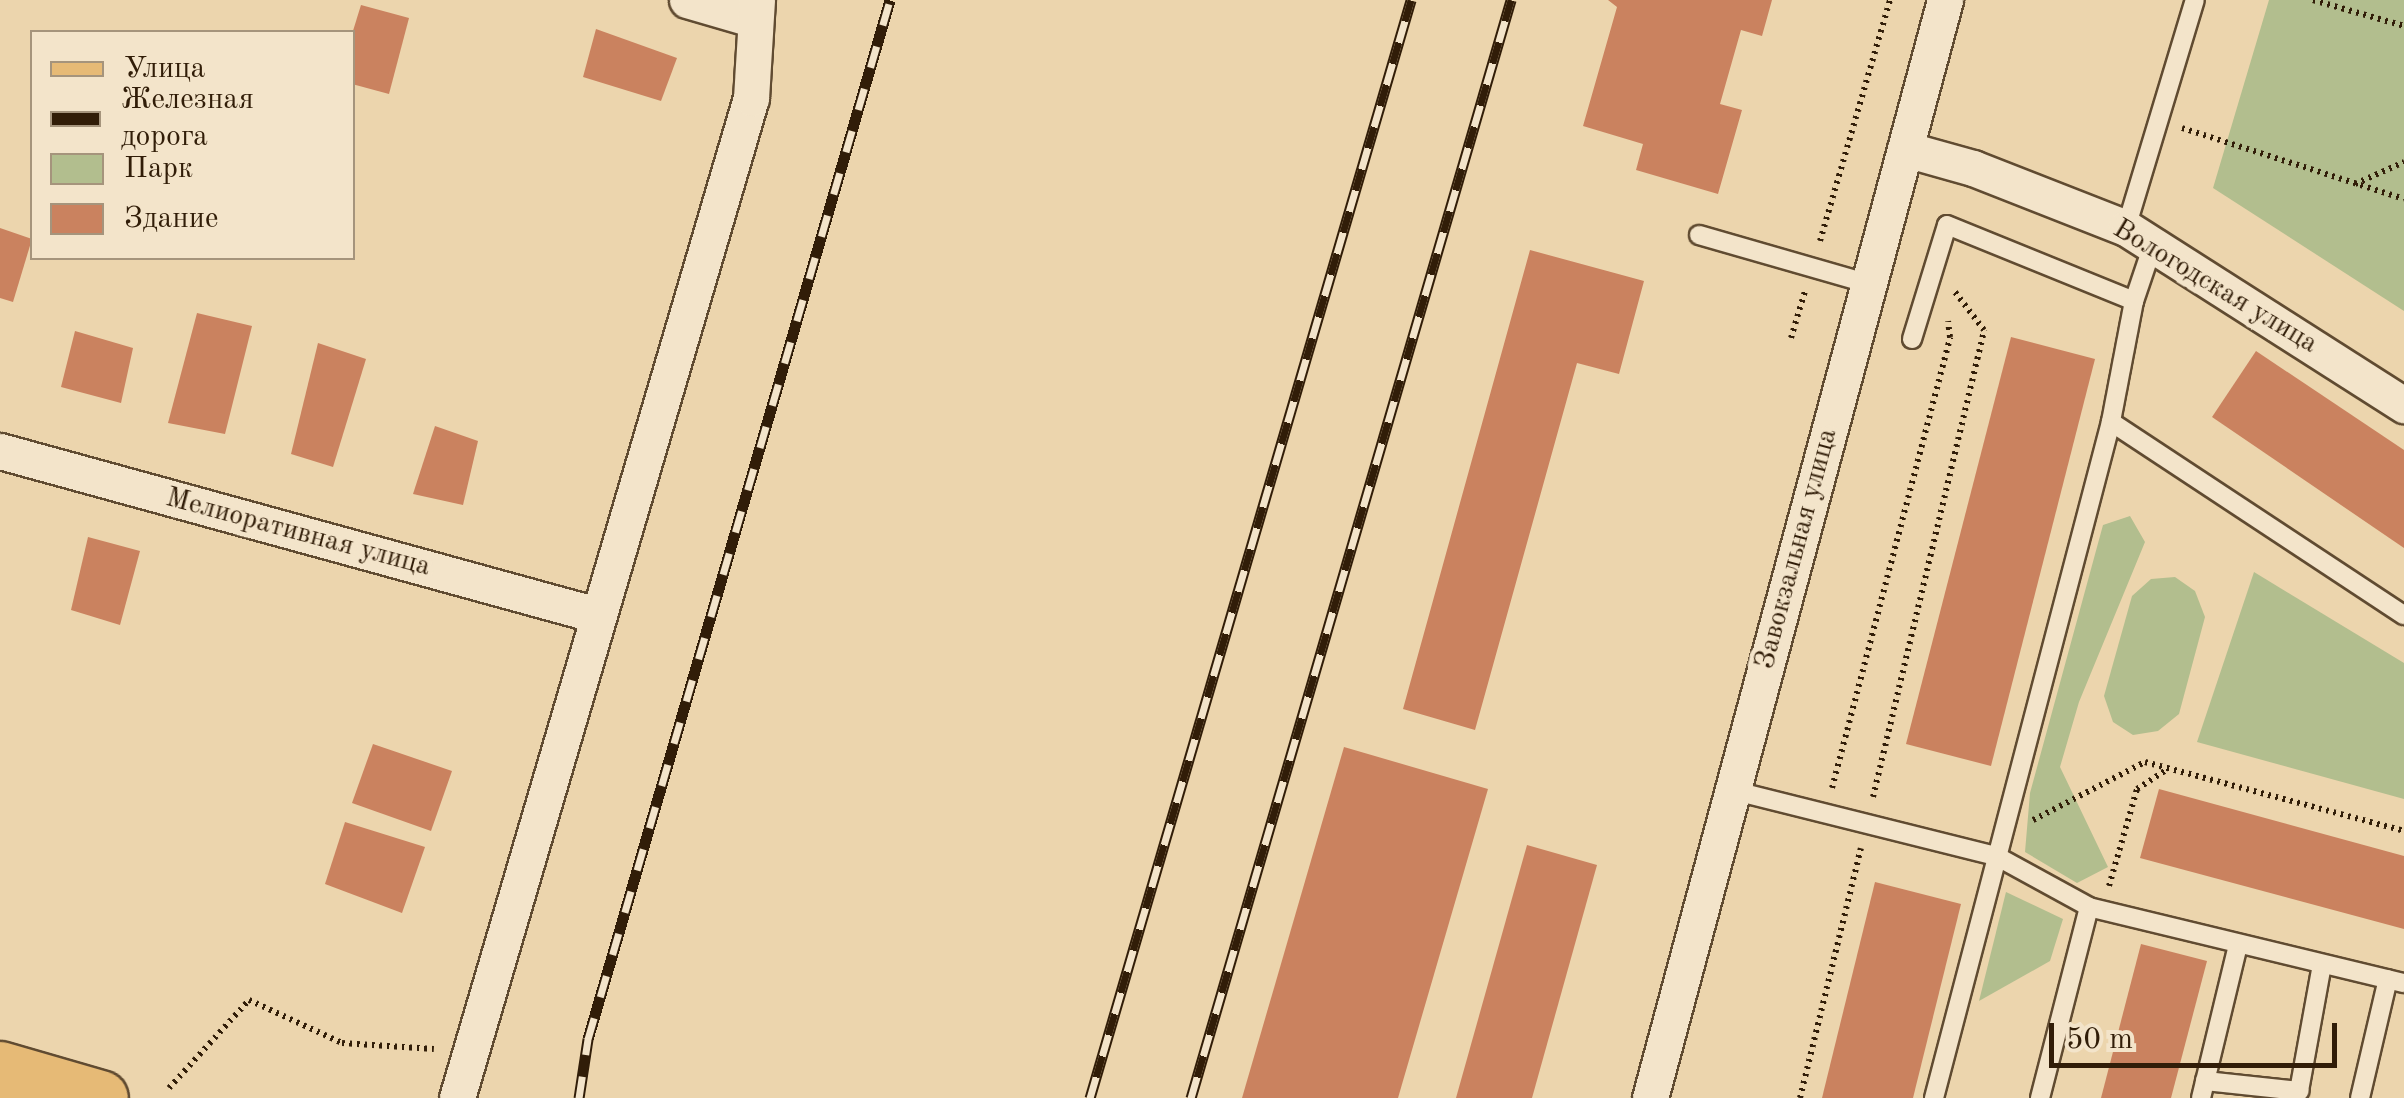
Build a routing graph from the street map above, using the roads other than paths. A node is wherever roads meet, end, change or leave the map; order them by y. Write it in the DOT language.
graph roads {
  1 [pos="687,0"];
  2 [pos="1945,0"];
  3 [pos="2195,0"];
  4 [pos="754,10"];
  5 [pos="1904,149"];
  6 [pos="1698,235"];
  7 [pos="2140,237"];
  8 [pos="1870,284"];
  9 [pos="2134,300"];
  10 [pos="1912,339"];
  11 [pos="2404,405"];
  12 [pos="2111,422"];
  13 [pos="0,451"];
  14 [pos="596,615"];
  15 [pos="2404,615"];
  16 [pos="1731,790"];
  17 [pos="1996,856"];
  18 [pos="2095,909"];
  19 [pos="2238,945"];
  20 [pos="2322,964"];
  21 [pos="2396,981"];
  22 [pos="0,1070"];
  23 [pos="2203,1090"];
  24 [pos="100,1098"];
  25 [pos="457,1098"];
  26 [pos="1650,1098"];
  27 [pos="1934,1098"];
  28 [pos="2040,1098"];
  29 [pos="2360,1098"];
  1 -- 4 [label="street"];
  2 -- 5 [label="street, Завокзальная улица"];
  3 -- 7 [label="lane"];
  4 -- 14 [label="street"];
  5 -- 7 [label="street, Вологодская улица"];
  5 -- 8 [label="street, Завокзальная улица"];
  6 -- 8 [label="lane"];
  7 -- 9 [label="lane"];
  7 -- 11 [label="street, Вологодская улица"];
  8 -- 16 [label="street, Завокзальная улица"];
  9 -- 10 [label="lane"];
  9 -- 12 [label="lane"];
  12 -- 15 [label="lane"];
  12 -- 17 [label="lane"];
  13 -- 14 [label="street, Мелиоративная улица"];
  14 -- 25 [label="street"];
  16 -- 17 [label="lane"];
  16 -- 26 [label="street, Завокзальная улица"];
  17 -- 18 [label="lane"];
  17 -- 27 [label="lane"];
  18 -- 19 [label="lane"];
  18 -- 28 [label="lane"];
  19 -- 20 [label="lane"];
  19 -- 23 [label="lane"];
  20 -- 21 [label="lane"];
  20 -- 23 [label="lane"];
  21 -- 29 [label="lane"];
  22 -- 24 [label="main road"];
}
